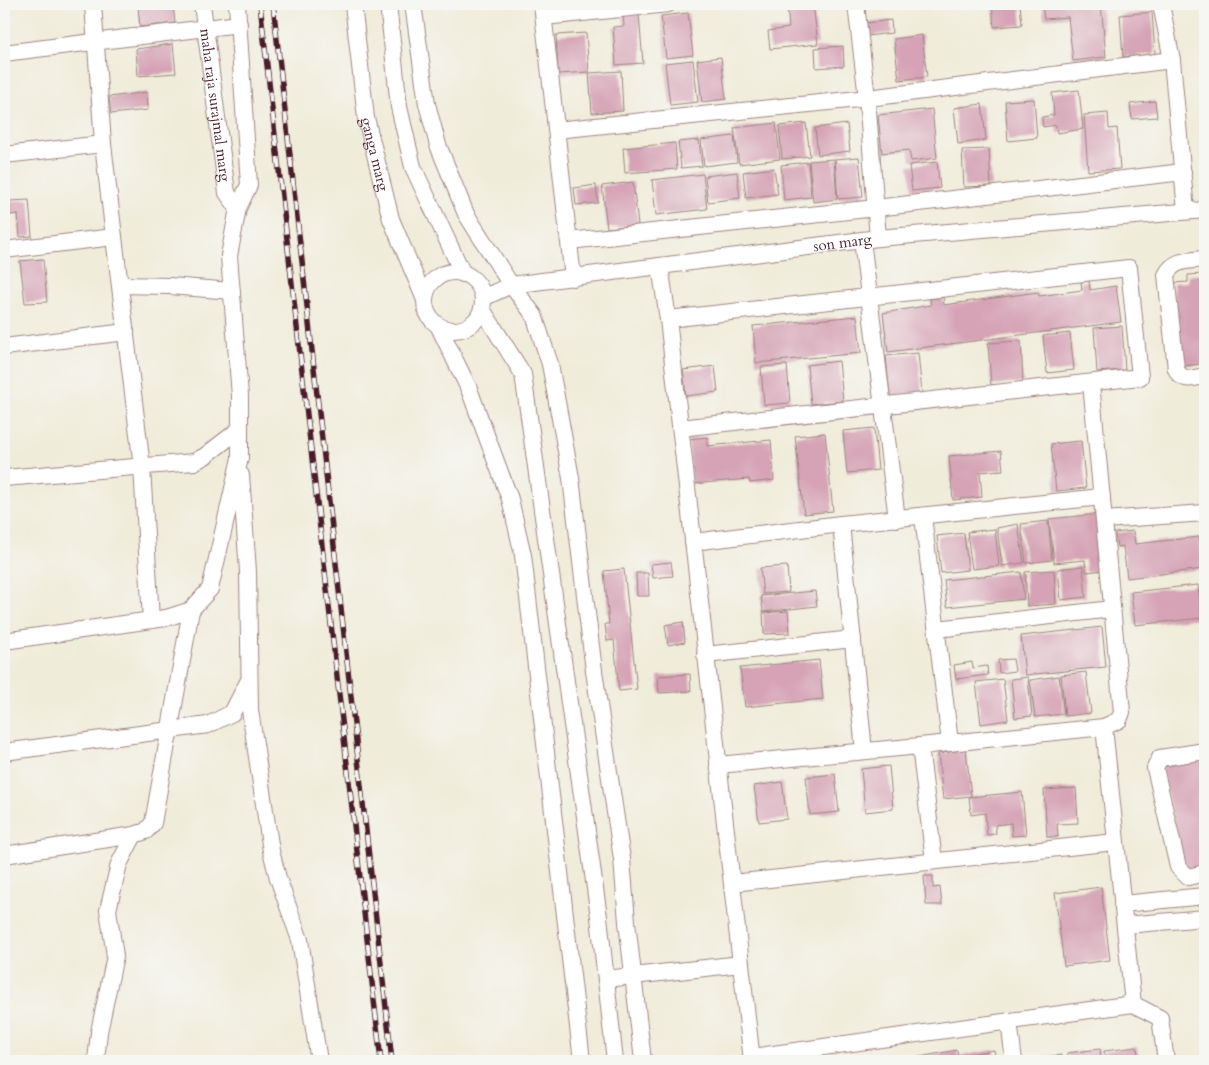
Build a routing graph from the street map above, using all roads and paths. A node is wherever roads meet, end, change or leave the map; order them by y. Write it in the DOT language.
graph roads {
  1 [pos="93,4"];
  2 [pos="202,4"];
  3 [pos="237,4"];
  4 [pos="353,4"];
  5 [pos="388,4"];
  6 [pos="413,4"];
  7 [pos="668,4"];
  8 [pos="856,4"];
  9 [pos="1161,4"];
  10 [pos="543,10"];
  11 [pos="239,24"];
  12 [pos="205,27"];
  13 [pos="96,42"];
  14 [pos="4,53"];
  15 [pos="1172,60"];
  16 [pos="867,98"];
  17 [pos="556,130"];
  18 [pos="103,144"];
  19 [pos="4,155"];
  20 [pos="1183,172"];
  21 [pos="238,208"];
  22 [pos="876,208"];
  23 [pos="1205,210"];
  24 [pos="1186,211"];
  25 [pos="114,237"];
  26 [pos="878,238"];
  27 [pos="862,240"];
  28 [pos="568,241"];
  29 [pos="4,250"];
  30 [pos="1205,259"];
  31 [pos="660,266"];
  32 [pos="463,274"];
  33 [pos="573,278"];
  34 [pos="120,285"];
  35 [pos="510,285"];
  36 [pos="232,290"];
  37 [pos="870,297"];
  38 [pos="425,300"];
  39 [pos="482,303"];
  40 [pos="668,319"];
  41 [pos="439,327"];
  42 [pos="126,332"];
  43 [pos="4,347"];
  44 [pos="1205,376"];
  45 [pos="1091,383"];
  46 [pos="883,405"];
  47 [pos="680,428"];
  48 [pos="240,429"];
  49 [pos="240,458"];
  50 [pos="142,467"];
  51 [pos="4,478"];
  52 [pos="1102,497"];
  53 [pos="1205,513"];
  54 [pos="923,516"];
  55 [pos="897,518"];
  56 [pos="1104,520"];
  57 [pos="841,524"];
  58 [pos="693,542"];
  59 [pos="1112,609"];
  60 [pos="191,610"];
  61 [pos="151,620"];
  62 [pos="937,630"];
  63 [pos="853,639"];
  64 [pos="4,641"];
  65 [pos="705,655"];
  66 [pos="248,682"];
  67 [pos="1104,727"];
  68 [pos="170,730"];
  69 [pos="950,743"];
  70 [pos="920,746"];
  71 [pos="1205,750"];
  72 [pos="864,751"];
  73 [pos="4,752"];
  74 [pos="718,765"];
  75 [pos="134,835"];
  76 [pos="1115,842"];
  77 [pos="4,855"];
  78 [pos="934,861"];
  79 [pos="1205,873"];
  80 [pos="732,883"];
  81 [pos="1205,896"];
  82 [pos="1122,904"];
  83 [pos="1205,918"];
  84 [pos="1126,925"];
  85 [pos="741,964"];
  86 [pos="633,975"];
  87 [pos="606,979"];
  88 [pos="1133,1004"];
  89 [pos="1009,1021"];
  90 [pos="752,1059"];
  91 [pos="96,1061"];
  92 [pos="319,1061"];
  93 [pos="582,1061"];
  94 [pos="615,1061"];
  95 [pos="642,1061"];
  96 [pos="1014,1061"];
  97 [pos="1166,1061"];
  1 -- 13 [label="street"];
  2 -- 12 [label="street, maha raja surajmal marg"];
  3 -- 11 [label="street, maha raja surajmal marg"];
  4 -- 38 [label="street, ganga marg"];
  5 -- 32 [label="street"];
  6 -- 35 [label="street"];
  7 -- 10 [label="street"];
  8 -- 16 [label="street"];
  9 -- 15 [label="street"];
  10 -- 17 [label="street"];
  11 -- 12 [label="street"];
  11 -- 21 [label="street, maha raja surajmal marg"];
  12 -- 13 [label="street"];
  12 -- 21 [label="street, maha raja surajmal marg"];
  13 -- 14 [label="street"];
  13 -- 18 [label="street"];
  15 -- 16 [label="street"];
  15 -- 20 [label="street"];
  16 -- 17 [label="street"];
  16 -- 22 [label="street"];
  17 -- 28 [label="street"];
  18 -- 19 [label="street"];
  18 -- 25 [label="street"];
  20 -- 22 [label="street"];
  20 -- 24 [label="street"];
  21 -- 36 [label="street"];
  22 -- 26 [label="street"];
  22 -- 28 [label="street"];
  23 -- 24 [label="street, son marg"];
  24 -- 26 [label="street, son marg"];
  25 -- 29 [label="street"];
  25 -- 34 [label="street"];
  26 -- 27 [label="street, son marg"];
  27 -- 31 [label="street, son marg"];
  27 -- 37 [label="street"];
  28 -- 33 [label="street"];
  30 -- 44 [label="street"];
  31 -- 33 [label="street, son marg"];
  31 -- 40 [label="street"];
  32 -- 38 [label="street"];
  32 -- 39 [label="street"];
  33 -- 35 [label="street, son marg"];
  34 -- 36 [label="street"];
  34 -- 42 [label="street"];
  35 -- 39 [label="street, son marg"];
  35 -- 86 [label="street"];
  36 -- 48 [label="street"];
  37 -- 40 [label="street"];
  37 -- 45 [label="street"];
  37 -- 46 [label="street"];
  38 -- 41 [label="street"];
  39 -- 41 [label="street"];
  39 -- 87 [label="street"];
  40 -- 47 [label="street"];
  41 -- 93 [label="street"];
  42 -- 43 [label="street"];
  42 -- 50 [label="street"];
  45 -- 46 [label="street"];
  45 -- 52 [label="street"];
  46 -- 47 [label="street"];
  46 -- 55 [label="street"];
  47 -- 58 [label="street"];
  48 -- 49 [label="street"];
  48 -- 50 [label="street"];
  49 -- 60 [label="street"];
  49 -- 66 [label="street"];
  50 -- 51 [label="street"];
  50 -- 61 [label="street"];
  52 -- 54 [label="street"];
  52 -- 56 [label="street"];
  53 -- 56 [label="street"];
  54 -- 55 [label="street"];
  54 -- 62 [label="street"];
  55 -- 57 [label="street"];
  56 -- 59 [label="street"];
  57 -- 58 [label="street"];
  57 -- 63 [label="street"];
  58 -- 65 [label="street"];
  59 -- 62 [label="street"];
  59 -- 67 [label="street"];
  60 -- 61 [label="street"];
  60 -- 68 [label="street"];
  61 -- 64 [label="street"];
  62 -- 69 [label="street"];
  63 -- 65 [label="street"];
  63 -- 72 [label="street"];
  65 -- 74 [label="street"];
  66 -- 68 [label="street"];
  66 -- 92 [label="street"];
  67 -- 69 [label="street"];
  67 -- 76 [label="street"];
  68 -- 73 [label="street"];
  68 -- 75 [label="street"];
  69 -- 70 [label="street"];
  70 -- 72 [label="street"];
  70 -- 78 [label="street"];
  71 -- 79 [label="street"];
  72 -- 74 [label="street"];
  74 -- 80 [label="street"];
  75 -- 77 [label="street"];
  75 -- 91 [label="street"];
  76 -- 78 [label="street"];
  76 -- 82 [label="street"];
  78 -- 80 [label="street"];
  80 -- 85 [label="street"];
  81 -- 82 [label="street"];
  82 -- 84 [label="street"];
  83 -- 84 [label="street"];
  84 -- 88 [label="street"];
  85 -- 86 [label="street"];
  85 -- 90 [label="street"];
  86 -- 87 [label="street"];
  86 -- 95 [label="street"];
  87 -- 94 [label="street"];
  88 -- 89 [label="street"];
  88 -- 97 [label="street"];
  89 -- 90 [label="street"];
  89 -- 96 [label="street"];
}
